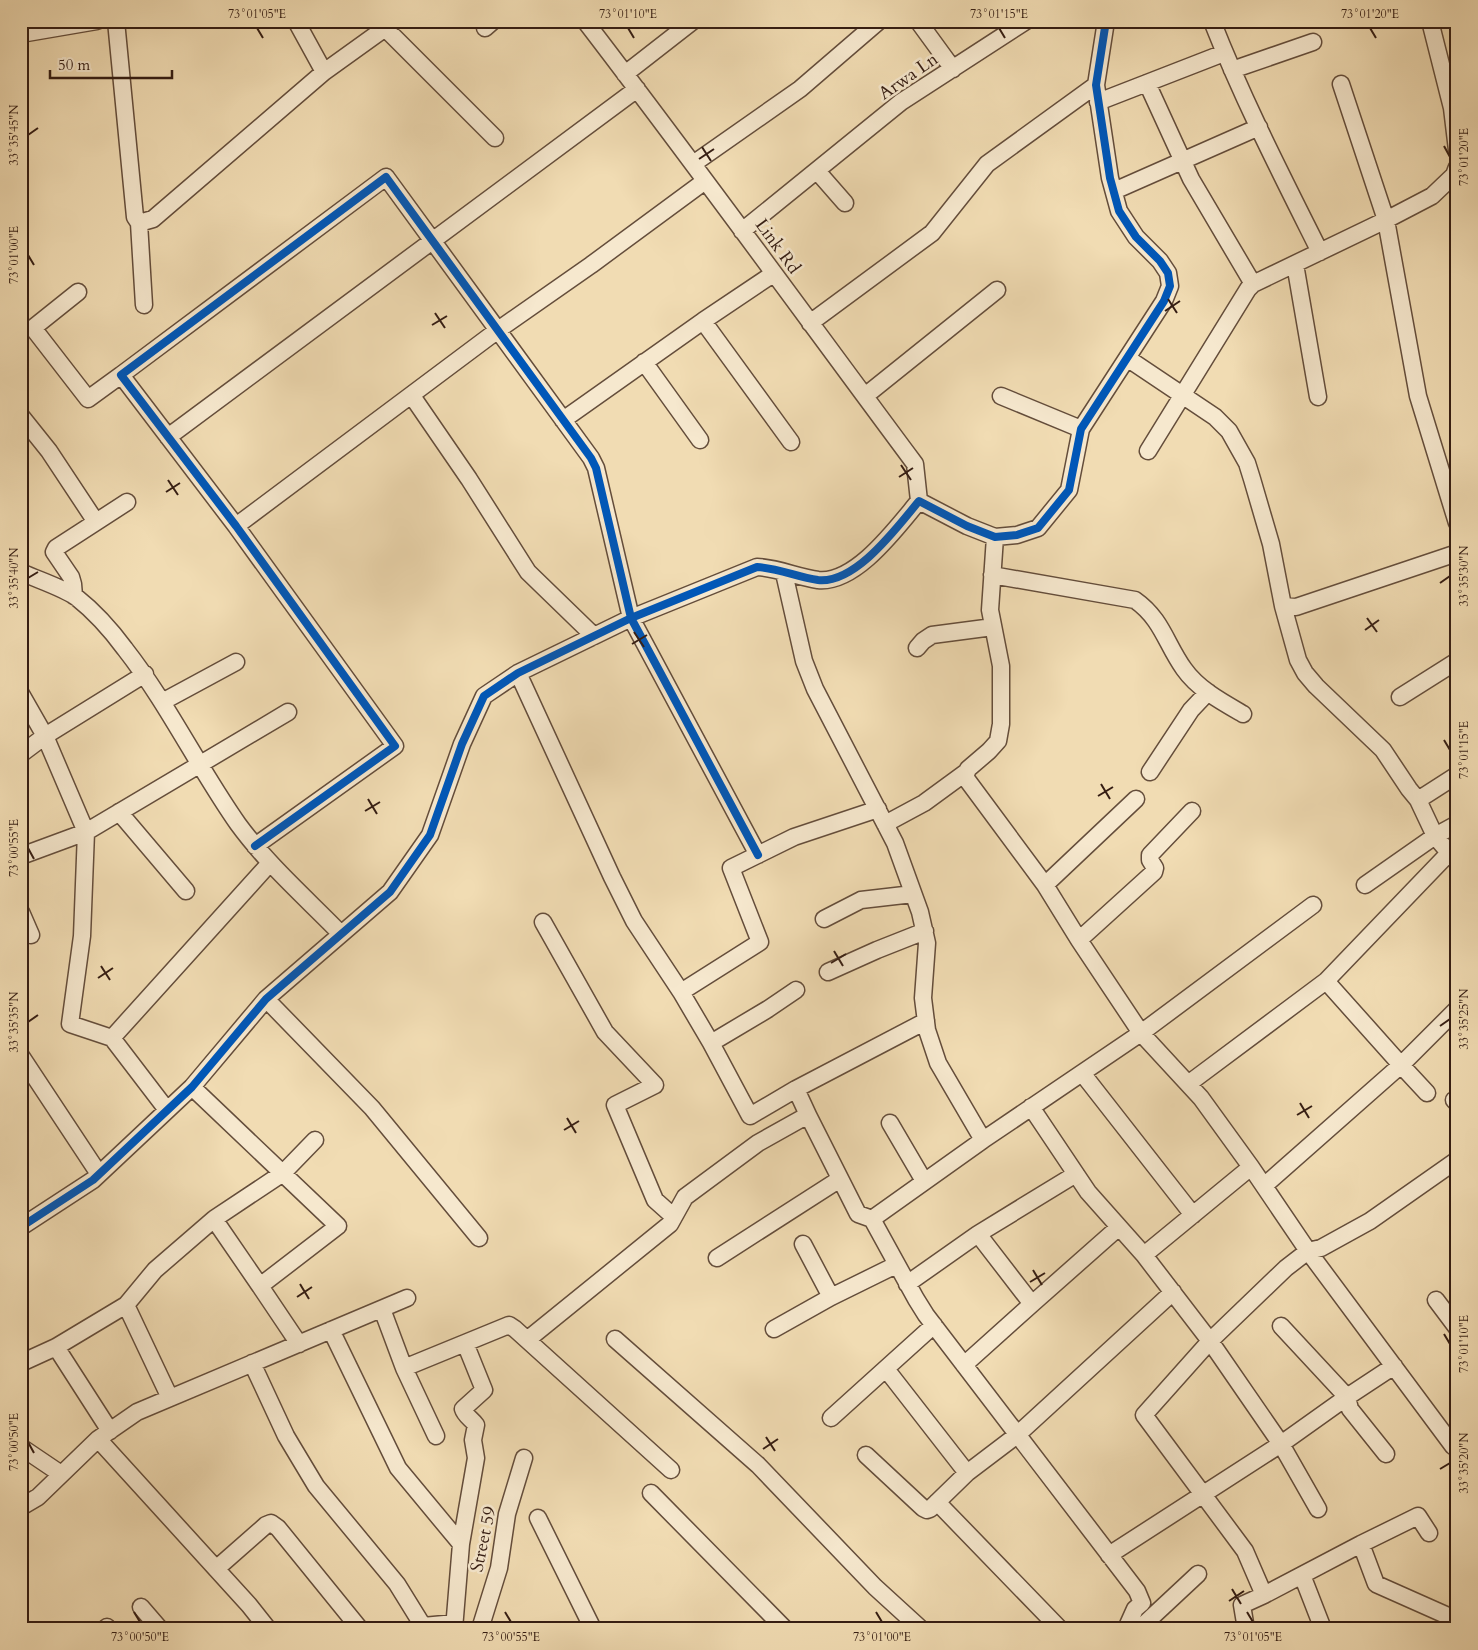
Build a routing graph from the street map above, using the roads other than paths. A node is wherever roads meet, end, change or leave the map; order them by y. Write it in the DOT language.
graph roads {
  1 [pos="97,21"];
  2 [pos="116,21"];
  3 [pos="296,21"];
  4 [pos="585,21"];
  5 [pos="693,21"];
  6 [pos="879,21"];
  7 [pos="918,21"];
  8 [pos="1026,21"];
  9 [pos="1106,21"];
  10 [pos="1212,21"];
  11 [pos="1430,21"];
  12 [pos="390,25"];
  13 [pos="21,34"];
  14 [pos="1313,42"];
  15 [pos="1224,53"];
  16 [pos="953,69"];
  17 [pos="1232,70"];
  18 [pos="324,72"];
  19 [pos="626,74"];
  20 [pos="1147,83"];
  21 [pos="1096,84"];
  22 [pos="1341,84"];
  23 [pos="638,90"];
  24 [pos="1098,102"];
  25 [pos="1260,127"];
  26 [pos="495,138"];
  27 [pos="1457,150"];
  28 [pos="1182,162"];
  29 [pos="693,164"];
  30 [pos="1457,167"];
  31 [pos="817,170"];
  32 [pos="705,181"];
  33 [pos="1114,191"];
  34 [pos="845,203"];
  35 [pos="1386,220"];
  36 [pos="139,223"];
  37 [pos="742,231"];
  38 [pos="433,241"];
  39 [pos="1320,252"];
  40 [pos="1295,264"];
  41 [pos="773,274"];
  42 [pos="1253,284"];
  43 [pos="997,290"];
  44 [pos="78,292"];
  45 [pos="144,305"];
  46 [pos="703,321"];
  47 [pos="810,323"];
  48 [pos="498,330"];
  49 [pos="27,333"];
  50 [pos="1127,358"];
  51 [pos="644,362"];
  52 [pos="122,375"];
  53 [pos="1182,395"];
  54 [pos="412,396"];
  55 [pos="864,396"];
  56 [pos="1001,396"];
  57 [pos="1318,397"];
  58 [pos="21,416"];
  59 [pos="563,420"];
  60 [pos="1081,429"];
  61 [pos="168,437"];
  62 [pos="700,440"];
  63 [pos="791,442"];
  64 [pos="1148,451"];
  65 [pos="1452,490"];
  66 [pos="919,501"];
  67 [pos="127,502"];
  68 [pos="96,522"];
  69 [pos="1457,523"];
  70 [pos="236,526"];
  71 [pos="995,536"];
  72 [pos="1457,553"];
  73 [pos="21,572"];
  74 [pos="784,573"];
  75 [pos="992,575"];
  76 [pos="74,596"];
  77 [pos="1283,606"];
  78 [pos="631,618"];
  79 [pos="993,628"];
  80 [pos="594,636"];
  81 [pos="917,648"];
  82 [pos="1457,661"];
  83 [pos="236,662"];
  84 [pos="518,673"];
  85 [pos="145,674"];
  86 [pos="1208,692"];
  87 [pos="21,694"];
  88 [pos="1400,697"];
  89 [pos="162,702"];
  90 [pos="288,712"];
  91 [pos="1242,714"];
  92 [pos="45,736"];
  93 [pos="21,754"];
  94 [pos="200,766"];
  95 [pos="1150,772"];
  96 [pos="965,773"];
  97 [pos="1457,775"];
  98 [pos="1136,799"];
  99 [pos="1418,800"];
  100 [pos="1192,811"];
  101 [pos="120,812"];
  102 [pos="882,816"];
  103 [pos="1457,824"];
  104 [pos="86,832"];
  105 [pos="1435,836"];
  106 [pos="255,846"];
  107 [pos="758,855"];
  108 [pos="21,856"];
  109 [pos="1453,857"];
  110 [pos="270,863"];
  111 [pos="1364,884"];
  112 [pos="1045,885"];
  113 [pos="186,891"];
  114 [pos="914,894"];
  115 [pos="1313,906"];
  116 [pos="21,912"];
  117 [pos="824,919"];
  118 [pos="544,922"];
  119 [pos="925,931"];
  120 [pos="341,934"];
  121 [pos="31,936"];
  122 [pos="1079,940"];
  123 [pos="828,972"];
  124 [pos="1326,981"];
  125 [pos="796,990"];
  126 [pos="682,992"];
  127 [pos="266,999"];
  128 [pos="1457,1009"];
  129 [pos="926,1021"];
  130 [pos="1141,1033"];
  131 [pos="112,1038"];
  132 [pos="711,1043"];
  133 [pos="21,1056"];
  134 [pos="1401,1065"];
  135 [pos="1082,1073"];
  136 [pos="1188,1084"];
  137 [pos="192,1087"];
  138 [pos="796,1089"];
  139 [pos="1427,1093"];
  140 [pos="1032,1107"];
  141 [pos="167,1110"];
  142 [pos="808,1115"];
  143 [pos="890,1123"];
  144 [pos="315,1140"];
  145 [pos="983,1140"];
  146 [pos="1457,1160"];
  147 [pos="1251,1167"];
  148 [pos="283,1173"];
  149 [pos="99,1174"];
  150 [pos="1076,1174"];
  151 [pos="840,1179"];
  152 [pos="924,1181"];
  153 [pos="1264,1186"];
  154 [pos="1193,1215"];
  155 [pos="674,1217"];
  156 [pos="214,1219"];
  157 [pos="872,1219"];
  158 [pos="21,1227"];
  159 [pos="1118,1227"];
  160 [pos="978,1234"];
  161 [pos="480,1238"];
  162 [pos="803,1244"];
  163 [pos="1308,1251"];
  164 [pos="1144,1256"];
  165 [pos="717,1258"];
  166 [pos="896,1264"];
  167 [pos="907,1284"];
  168 [pos="260,1286"];
  169 [pos="1173,1292"];
  170 [pos="831,1297"];
  171 [pos="407,1298"];
  172 [pos="1436,1300"];
  173 [pos="1032,1304"];
  174 [pos="126,1306"];
  175 [pos="382,1309"];
  176 [pos="934,1325"];
  177 [pos="1281,1326"];
  178 [pos="1457,1328"];
  179 [pos="774,1329"];
  180 [pos="331,1330"];
  181 [pos="615,1339"];
  182 [pos="528,1340"];
  183 [pos="1210,1341"];
  184 [pos="465,1343"];
  185 [pos="299,1344"];
  186 [pos="56,1347"];
  187 [pos="21,1363"];
  188 [pos="252,1364"];
  189 [pos="964,1365"];
  190 [pos="1394,1366"];
  191 [pos="404,1368"];
  192 [pos="886,1369"];
  193 [pos="1346,1397"];
  194 [pos="170,1398"];
  195 [pos="831,1418"];
  196 [pos="104,1435"];
  197 [pos="1017,1435"];
  198 [pos="436,1436"];
  199 [pos="1281,1444"];
  200 [pos="21,1447"];
  201 [pos="1457,1449"];
  202 [pos="1386,1454"];
  203 [pos="866,1455"];
  204 [pos="524,1458"];
  205 [pos="671,1470"];
  206 [pos="61,1474"];
  207 [pos="967,1474"];
  208 [pos="651,1494"];
  209 [pos="1204,1494"];
  210 [pos="937,1502"];
  211 [pos="21,1506"];
  212 [pos="1318,1509"];
  213 [pos="538,1518"];
  214 [pos="1429,1533"];
  215 [pos="461,1544"];
  216 [pos="1361,1544"];
  217 [pos="1109,1555"];
  218 [pos="216,1568"];
  219 [pos="1198,1574"];
  220 [pos="1302,1575"];
  221 [pos="1264,1594"];
  222 [pos="142,1607"];
  223 [pos="1457,1620"];
  224 [pos="455,1626"];
  225 [pos="420,1627"];
  226 [pos="160,1629"];
  227 [pos="268,1629"];
  228 [pos="360,1629"];
  229 [pos="480,1629"];
  230 [pos="593,1629"];
  231 [pos="785,1629"];
  232 [pos="921,1629"];
  233 [pos="1060,1629"];
  234 [pos="1126,1629"];
  235 [pos="1139,1629"];
  236 [pos="1246,1629"];
  237 [pos="1323,1629"];
  1 -- 13 [label="street"];
  2 -- 36 [label="street"];
  3 -- 18 [label="street"];
  4 -- 19 [label="street, Link Rd"];
  5 -- 19 [label="street"];
  6 -- 29 [label="street"];
  7 -- 16 [label="street"];
  8 -- 16 [label="street, Arwa Ln"];
  9 -- 21 [label="street"];
  10 -- 15 [label="street"];
  11 -- 27 [label="street"];
  12 -- 18 [label="street"];
  12 -- 26 [label="street"];
  14 -- 17 [label="street"];
  15 -- 17 [label="street"];
  15 -- 20 [label="street"];
  16 -- 31 [label="street, Arwa Ln"];
  17 -- 25 [label="street"];
  18 -- 36 [label="street"];
  19 -- 23 [label="street, Link Rd"];
  20 -- 24 [label="street"];
  20 -- 28 [label="street"];
  21 -- 24 [label="street"];
  21 -- 47 [label="street"];
  22 -- 35 [label="street"];
  23 -- 29 [label="street, Link Rd"];
  23 -- 38 [label="street"];
  24 -- 33 [label="street"];
  25 -- 28 [label="street"];
  25 -- 39 [label="street"];
  28 -- 33 [label="street"];
  28 -- 42 [label="street"];
  29 -- 32 [label="street, Link Rd"];
  30 -- 35 [label="street"];
  31 -- 34 [label="street"];
  31 -- 37 [label="street, Arwa Ln"];
  32 -- 37 [label="street, Link Rd"];
  32 -- 48 [label="street"];
  33 -- 50 [label="street"];
  35 -- 39 [label="street"];
  35 -- 65 [label="street"];
  36 -- 45 [label="street"];
  37 -- 41 [label="street, Link Rd"];
  38 -- 48 [label="street"];
  38 -- 52 [label="street"];
  38 -- 61 [label="street"];
  39 -- 40 [label="street"];
  40 -- 42 [label="street"];
  40 -- 57 [label="street"];
  41 -- 46 [label="street"];
  41 -- 47 [label="street, Link Rd"];
  42 -- 53 [label="street"];
  43 -- 55 [label="street"];
  44 -- 49 [label="street"];
  46 -- 51 [label="street"];
  46 -- 63 [label="street"];
  47 -- 55 [label="street, Link Rd"];
  48 -- 54 [label="street"];
  48 -- 59 [label="street"];
  49 -- 52 [label="street"];
  50 -- 53 [label="street"];
  50 -- 60 [label="street"];
  51 -- 59 [label="street"];
  51 -- 62 [label="street"];
  52 -- 61 [label="street"];
  53 -- 64 [label="street"];
  53 -- 77 [label="street"];
  54 -- 70 [label="street"];
  54 -- 80 [label="street"];
  55 -- 66 [label="street, Link Rd"];
  56 -- 60 [label="street"];
  58 -- 68 [label="street"];
  59 -- 78 [label="street"];
  60 -- 71 [label="street"];
  61 -- 70 [label="street"];
  65 -- 69 [label="street"];
  66 -- 71 [label="street"];
  66 -- 74 [label="street"];
  67 -- 68 [label="street"];
  68 -- 76 [label="street"];
  70 -- 106 [label="street"];
  71 -- 75 [label="street"];
  72 -- 77 [label="street"];
  73 -- 76 [label="street"];
  74 -- 78 [label="street"];
  74 -- 102 [label="street"];
  75 -- 79 [label="street"];
  75 -- 86 [label="street"];
  76 -- 85 [label="street"];
  77 -- 99 [label="street"];
  78 -- 80 [label="street"];
  78 -- 107 [label="street"];
  79 -- 81 [label="street"];
  79 -- 96 [label="street"];
  80 -- 84 [label="street"];
  82 -- 88 [label="street"];
  83 -- 89 [label="street"];
  84 -- 120 [label="street"];
  84 -- 126 [label="street"];
  85 -- 89 [label="street"];
  85 -- 92 [label="street"];
  86 -- 91 [label="street"];
  86 -- 95 [label="street"];
  87 -- 92 [label="street"];
  89 -- 94 [label="street"];
  90 -- 94 [label="street"];
  92 -- 93 [label="street"];
  92 -- 104 [label="street"];
  94 -- 101 [label="street"];
  94 -- 106 [label="street"];
  96 -- 102 [label="street"];
  96 -- 112 [label="street"];
  97 -- 99 [label="street"];
  98 -- 112 [label="street"];
  99 -- 105 [label="street"];
  100 -- 122 [label="street"];
  101 -- 104 [label="street"];
  101 -- 113 [label="street"];
  102 -- 107 [label="street"];
  102 -- 114 [label="street"];
  103 -- 105 [label="street"];
  104 -- 108 [label="street"];
  104 -- 131 [label="street"];
  105 -- 109 [label="street"];
  105 -- 111 [label="street"];
  106 -- 110 [label="street"];
  107 -- 126 [label="street"];
  109 -- 124 [label="street"];
  110 -- 120 [label="street"];
  110 -- 131 [label="street"];
  112 -- 122 [label="street"];
  114 -- 117 [label="street"];
  114 -- 119 [label="street"];
  115 -- 130 [label="street"];
  116 -- 121 [label="street"];
  118 -- 155 [label="street"];
  119 -- 123 [label="street"];
  119 -- 129 [label="street"];
  120 -- 127 [label="street"];
  122 -- 130 [label="street"];
  124 -- 134 [label="street"];
  124 -- 136 [label="street"];
  125 -- 132 [label="street"];
  126 -- 132 [label="street"];
  127 -- 137 [label="street"];
  127 -- 161 [label="street"];
  128 -- 134 [label="street"];
  129 -- 138 [label="street"];
  129 -- 145 [label="street"];
  130 -- 135 [label="street"];
  130 -- 136 [label="street"];
  131 -- 141 [label="street"];
  132 -- 138 [label="street"];
  133 -- 149 [label="street"];
  134 -- 139 [label="street"];
  134 -- 153 [label="street"];
  135 -- 140 [label="street"];
  135 -- 154 [label="street"];
  136 -- 147 [label="street"];
  137 -- 141 [label="street"];
  137 -- 148 [label="street"];
  138 -- 142 [label="street"];
  140 -- 145 [label="street"];
  140 -- 150 [label="street"];
  141 -- 149 [label="street"];
  142 -- 151 [label="street"];
  142 -- 155 [label="street"];
  143 -- 152 [label="street"];
  144 -- 148 [label="street"];
  145 -- 152 [label="street"];
  146 -- 163 [label="street"];
  147 -- 153 [label="street"];
  147 -- 154 [label="street"];
  148 -- 156 [label="street"];
  148 -- 168 [label="street"];
  149 -- 158 [label="street"];
  150 -- 159 [label="street"];
  150 -- 160 [label="street"];
  151 -- 157 [label="street"];
  151 -- 165 [label="street"];
  152 -- 157 [label="street"];
  153 -- 163 [label="street"];
  154 -- 164 [label="street"];
  155 -- 182 [label="street"];
  156 -- 168 [label="street"];
  156 -- 174 [label="street"];
  157 -- 166 [label="street"];
  159 -- 164 [label="street"];
  159 -- 173 [label="street"];
  160 -- 167 [label="street"];
  160 -- 173 [label="street"];
  162 -- 170 [label="street"];
  163 -- 183 [label="street"];
  163 -- 190 [label="street"];
  164 -- 169 [label="street"];
  166 -- 167 [label="street"];
  166 -- 170 [label="street"];
  167 -- 176 [label="street"];
  168 -- 185 [label="street"];
  169 -- 183 [label="street"];
  169 -- 197 [label="street"];
  170 -- 179 [label="street"];
  171 -- 175 [label="street"];
  172 -- 178 [label="street"];
  173 -- 189 [label="street"];
  174 -- 186 [label="street"];
  174 -- 194 [label="street"];
  175 -- 180 [label="street"];
  175 -- 191 [label="street"];
  176 -- 189 [label="street"];
  176 -- 192 [label="street"];
  177 -- 193 [label="street"];
  180 -- 185 [label="street"];
  180 -- 215 [label="street"];
  181 -- 232 [label="street"];
  182 -- 184 [label="street"];
  182 -- 205 [label="street"];
  183 -- 199 [label="street"];
  183 -- 209 [label="street"];
  184 -- 191 [label="street"];
  184 -- 215 [label="street"];
  185 -- 188 [label="street"];
  186 -- 187 [label="street"];
  186 -- 196 [label="street"];
  188 -- 194 [label="street"];
  188 -- 225 [label="street"];
  189 -- 197 [label="street"];
  190 -- 193 [label="street"];
  190 -- 201 [label="street"];
  191 -- 198 [label="street"];
  192 -- 195 [label="street"];
  192 -- 207 [label="street"];
  193 -- 199 [label="street"];
  193 -- 202 [label="street"];
  194 -- 196 [label="street"];
  196 -- 206 [label="street"];
  196 -- 218 [label="street"];
  197 -- 207 [label="street"];
  197 -- 217 [label="street"];
  199 -- 209 [label="street"];
  199 -- 212 [label="street"];
  200 -- 206 [label="street"];
  203 -- 210 [label="street"];
  204 -- 229 [label="street, Street 59"];
  206 -- 211 [label="street"];
  207 -- 210 [label="street"];
  208 -- 231 [label="street"];
  209 -- 217 [label="street"];
  209 -- 221 [label="street"];
  210 -- 233 [label="street"];
  213 -- 230 [label="street"];
  214 -- 216 [label="street"];
  215 -- 224 [label="street"];
  216 -- 220 [label="street"];
  216 -- 223 [label="street"];
  217 -- 234 [label="street"];
  218 -- 227 [label="street"];
  218 -- 228 [label="street"];
  219 -- 235 [label="street"];
  220 -- 221 [label="street"];
  220 -- 237 [label="street"];
  221 -- 236 [label="street"];
  222 -- 226 [label="street"];
  224 -- 225 [label="street"];
}
